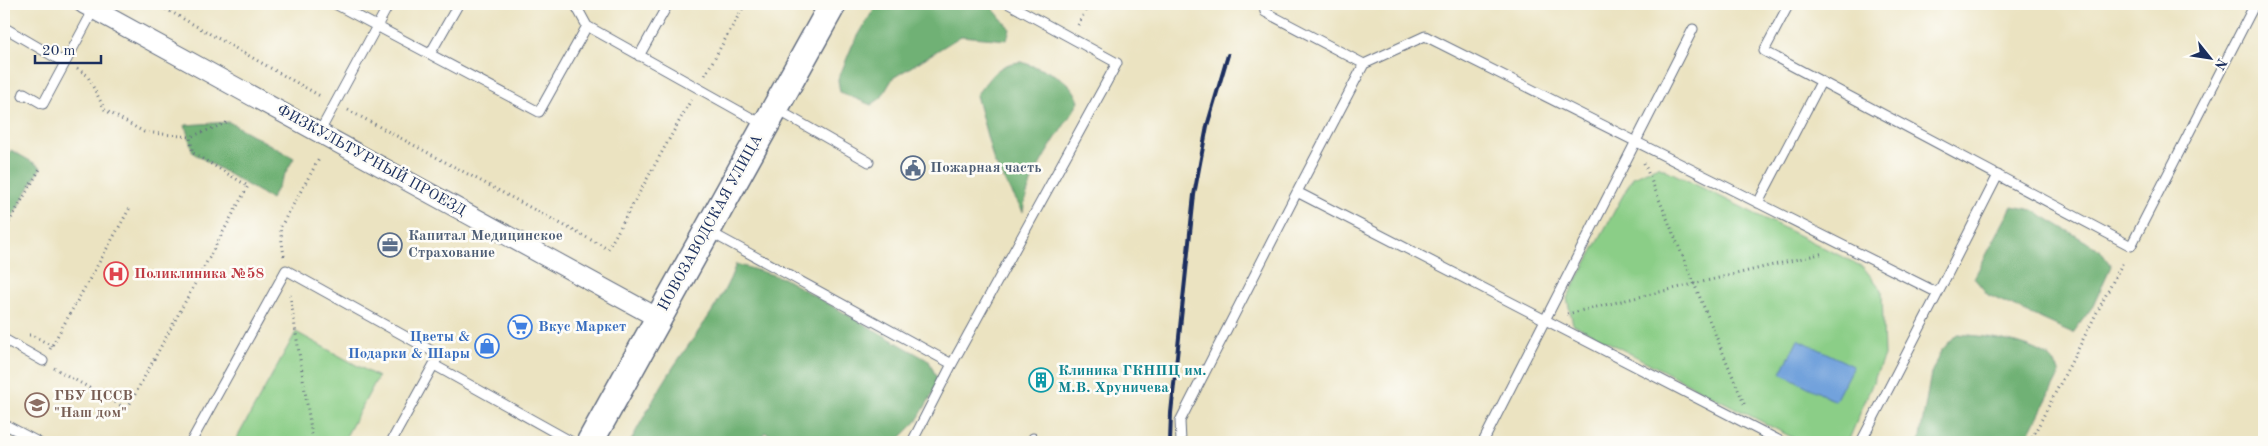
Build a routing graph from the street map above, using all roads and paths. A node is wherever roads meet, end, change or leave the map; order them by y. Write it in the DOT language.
graph roads {
  1 [pos="157,4"];
  2 [pos="335,4"];
  3 [pos="389,4"];
  4 [pos="576,4"];
  5 [pos="668,4"];
  6 [pos="745,4"];
  7 [pos="833,4"];
  8 [pos="1009,4"];
  9 [pos="1090,4"];
  10 [pos="1264,4"];
  11 [pos="1789,4"];
  12 [pos="2255,4"];
  13 [pos="458,5"];
  14 [pos="89,7"];
  15 [pos="377,26"];
  16 [pos="587,26"];
  17 [pos="1693,29"];
  18 [pos="4,31"];
  19 [pos="1072,38"];
  20 [pos="430,54"];
  21 [pos="639,56"];
  22 [pos="65,63"];
  23 [pos="1364,64"];
  24 [pos="1821,82"];
  25 [pos="698,88"];
  26 [pos="23,96"];
  27 [pos="335,104"];
  28 [pos="770,118"];
  29 [pos="230,122"];
  30 [pos="319,133"];
  31 [pos="190,137"];
  32 [pos="1635,142"];
  33 [pos="319,158"];
  34 [pos="868,162"];
  35 [pos="41,167"];
  36 [pos="1998,175"];
  37 [pos="1297,192"];
  38 [pos="1758,203"];
  39 [pos="131,206"];
  40 [pos="4,231"];
  41 [pos="707,231"];
  42 [pos="2131,246"];
  43 [pos="1847,247"];
  44 [pos="286,270"];
  45 [pos="1694,284"];
  46 [pos="1938,293"];
  47 [pos="658,318"];
  48 [pos="1544,320"];
  49 [pos="4,339"];
  50 [pos="43,362"];
  51 [pos="952,364"];
  52 [pos="434,365"];
  53 [pos="4,424"];
  54 [pos="1754,428"];
  55 [pos="38,442"];
  56 [pos="192,442"];
  57 [pos="313,442"];
  58 [pos="391,442"];
  59 [pos="572,442"];
  60 [pos="590,442"];
  61 [pos="912,442"];
  62 [pos="1181,442"];
  63 [pos="1482,442"];
  64 [pos="1782,442"];
  65 [pos="1861,442"];
  66 [pos="2030,442"];
  1 -- 27 [label="path"];
  2 -- 15 [label="lane"];
  3 -- 15 [label="lane"];
  4 -- 16 [label="lane"];
  5 -- 21 [label="lane"];
  6 -- 25 [label="path"];
  7 -- 28 [label="street, НОВОЗАВОДСКАЯ УЛИЦА"];
  8 -- 19 [label="lane"];
  9 -- 19 [label="path"];
  10 -- 23 [label="lane"];
  11 -- 24 [label="lane"];
  12 -- 42 [label="lane"];
  13 -- 20 [label="lane"];
  14 -- 22 [label="lane"];
  14 -- 30 [label="street, ФИЗКУЛЬТУРНЫЙ ПРОЕЗД"];
  15 -- 20 [label="lane"];
  15 -- 27 [label="lane"];
  16 -- 20 [label="lane"];
  16 -- 21 [label="lane"];
  17 -- 32 [label="lane"];
  18 -- 22 [label="lane"];
  19 -- 51 [label="lane"];
  21 -- 25 [label="lane"];
  22 -- 26 [label="lane"];
  22 -- 31 [label="path"];
  23 -- 32 [label="lane"];
  23 -- 37 [label="lane"];
  24 -- 36 [label="lane"];
  24 -- 38 [label="lane"];
  25 -- 27 [label="path"];
  25 -- 28 [label="lane"];
  27 -- 30 [label="lane"];
  28 -- 34 [label="lane"];
  28 -- 41 [label="street, НОВОЗАВОДСКАЯ УЛИЦА"];
  29 -- 31 [label="path"];
  30 -- 47 [label="street, ФИЗКУЛЬТУРНЫЙ ПРОЕЗД"];
  31 -- 50 [label="path"];
  32 -- 38 [label="lane"];
  32 -- 45 [label="path"];
  32 -- 48 [label="lane"];
  33 -- 44 [label="path"];
  35 -- 40 [label="path"];
  36 -- 42 [label="lane"];
  36 -- 46 [label="lane"];
  37 -- 48 [label="lane"];
  37 -- 62 [label="lane"];
  38 -- 43 [label="lane"];
  39 -- 50 [label="path"];
  41 -- 47 [label="street, НОВОЗАВОДСКАЯ УЛИЦА"];
  41 -- 51 [label="lane"];
  42 -- 66 [label="path"];
  43 -- 45 [label="path"];
  43 -- 46 [label="lane"];
  44 -- 52 [label="lane"];
  44 -- 56 [label="lane"];
  44 -- 57 [label="path"];
  45 -- 48 [label="path"];
  45 -- 54 [label="path"];
  46 -- 65 [label="lane"];
  47 -- 60 [label="street, НОВОЗАВОДСКАЯ УЛИЦА"];
  48 -- 54 [label="lane"];
  48 -- 63 [label="lane"];
  49 -- 50 [label="lane"];
  51 -- 61 [label="lane"];
  52 -- 58 [label="lane"];
  52 -- 59 [label="lane"];
  53 -- 55 [label="lane"];
  54 -- 64 [label="lane"];
}
